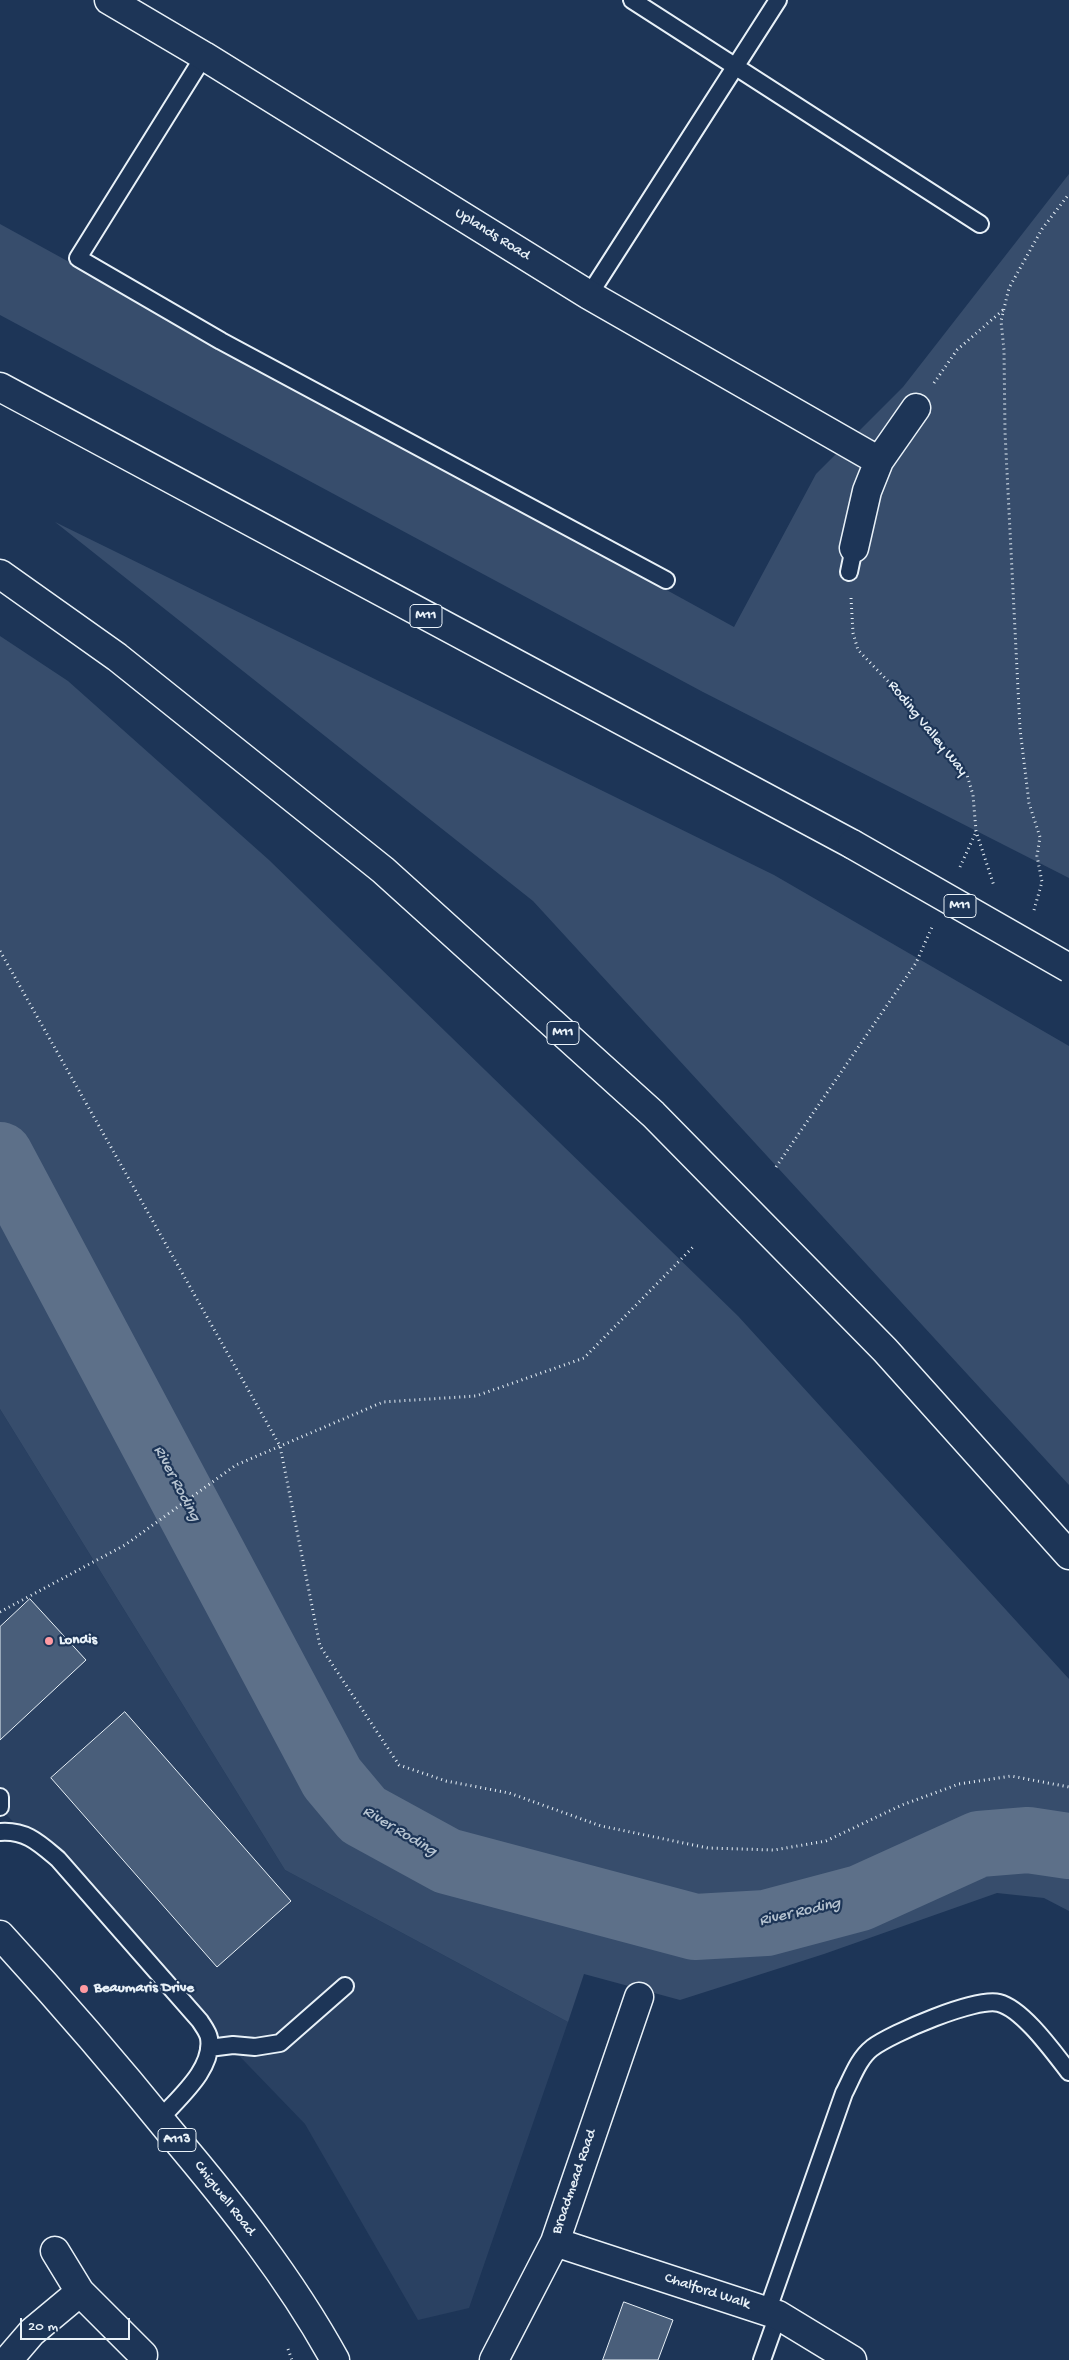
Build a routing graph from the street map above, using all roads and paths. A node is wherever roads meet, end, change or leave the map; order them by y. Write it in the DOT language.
graph roads {
  1 [pos="109,0"];
  2 [pos="632,0"];
  3 [pos="778,0"];
  4 [pos="204,56"];
  5 [pos="736,68"];
  6 [pos="1069,194"];
  7 [pos="980,224"];
  8 [pos="589,295"];
  9 [pos="1004,309"];
  10 [pos="0,387"];
  11 [pos="916,408"];
  12 [pos="879,461"];
  13 [pos="852,560"];
  14 [pos="0,574"];
  15 [pos="666,580"];
  16 [pos="976,831"];
  17 [pos="956,875"];
  18 [pos="995,887"];
  19 [pos="1033,915"];
  20 [pos="936,919"];
  21 [pos="0,951"];
  22 [pos="1069,968"];
  23 [pos="776,1168"];
  24 [pos="694,1246"];
  25 [pos="280,1446"];
  26 [pos="1069,1555"];
  27 [pos="0,1612"];
  28 [pos="1069,1787"];
  29 [pos="0,1797"];
  30 [pos="0,1807"];
  31 [pos="0,1832"];
  32 [pos="0,1935"];
  33 [pos="345,1986"];
  34 [pos="639,1997"];
  35 [pos="209,2048"];
  36 [pos="1069,2072"];
  37 [pos="160,2119"];
  38 [pos="555,2242"];
  39 [pos="56,2251"];
  40 [pos="80,2292"];
  41 [pos="772,2313"];
  42 [pos="143,2355"];
  43 [pos="8,2360"];
  44 [pos="335,2360"];
  45 [pos="494,2360"];
  46 [pos="762,2360"];
  47 [pos="852,2360"];
  1 -- 4 [label="main road, Uplands Road"];
  2 -- 5 [label="lane"];
  3 -- 5 [label="lane"];
  4 -- 8 [label="main road, Uplands Road"];
  4 -- 15 [label="lane"];
  5 -- 7 [label="lane"];
  5 -- 8 [label="lane"];
  6 -- 9 [label="path"];
  8 -- 12 [label="main road, Uplands Road"];
  9 -- 11 [label="path"];
  9 -- 19 [label="path"];
  10 -- 22 [label="main road, M11, bridge"];
  11 -- 12 [label="main road"];
  12 -- 13 [label="main road"];
  13 -- 16 [label="path, Roding Valley Way"];
  14 -- 26 [label="main road, M11"];
  16 -- 17 [label="path"];
  16 -- 18 [label="path, Roding Valley Way"];
  20 -- 23 [label="path"];
  21 -- 25 [label="path"];
  24 -- 25 [label="path"];
  25 -- 27 [label="path"];
  25 -- 28 [label="path"];
  29 -- 30 [label="lane"];
  31 -- 35 [label="lane"];
  32 -- 37 [label="main road, Chigwell Road / A113"];
  33 -- 35 [label="lane"];
  34 -- 38 [label="main road, Broadmead Road"];
  35 -- 37 [label="lane"];
  36 -- 41 [label="lane"];
  37 -- 44 [label="main road, Chigwell Road / A113"];
  38 -- 41 [label="main road, Chalford Walk"];
  38 -- 45 [label="main road, Broadmead Road"];
  39 -- 40 [label="main road"];
  40 -- 42 [label="main road"];
  40 -- 43 [label="main road"];
  41 -- 46 [label="lane"];
  41 -- 47 [label="main road, Chalford Walk"];
}
